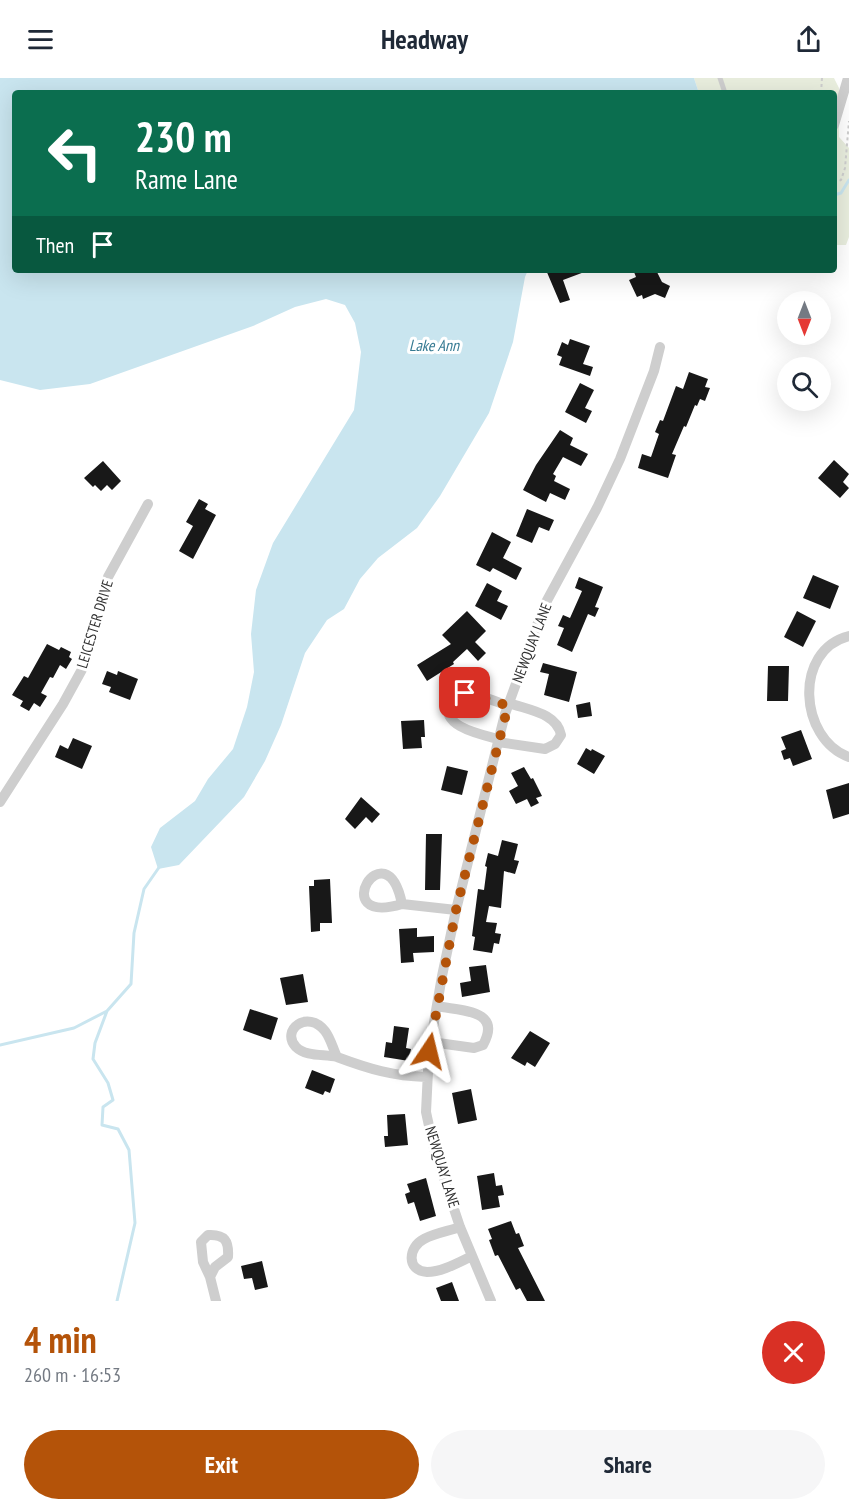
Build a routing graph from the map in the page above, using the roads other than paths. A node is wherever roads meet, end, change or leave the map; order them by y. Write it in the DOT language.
graph roads {
  1 [pos="848,78"];
  2 [pos="837,115"];
  3 [pos="660,347"];
  4 [pos="148,504"];
  5 [pos="849,636"];
  6 [pos="508,704"];
  7 [pos="498,741"];
  8 [pos="849,757"];
  9 [pos="0,802"];
  10 [pos="402,904"];
  11 [pos="456,910"];
  12 [pos="437,1006"];
  13 [pos="431,1042"];
  14 [pos="337,1058"];
  15 [pos="426,1077"];
  16 [pos="460,1227"];
  17 [pos="472,1256"];
  18 [pos="210,1277"];
  19 [pos="216,1301"];
  20 [pos="491,1301"];
  1 -- 2 [label="street"];
  3 -- 6 [label="street, NEWQUAY LANE"];
  4 -- 9 [label="street, LEICESTER DRIVE"];
  5 -- 8 [label="street"];
  6 -- 7 [label="street, NEWQUAY LANE"];
  6 -- 7 [label="street"];
  6 -- 7 [label="street"];
  7 -- 11 [label="street, NEWQUAY LANE"];
  10 -- 11 [label="street"];
  11 -- 12 [label="street, NEWQUAY LANE"];
  12 -- 13 [label="street, NEWQUAY LANE"];
  12 -- 13 [label="street"];
  13 -- 15 [label="street, NEWQUAY LANE"];
  14 -- 15 [label="street"];
  15 -- 16 [label="street, NEWQUAY LANE"];
  16 -- 17 [label="street, NEWQUAY LANE"];
  16 -- 17 [label="street"];
  17 -- 20 [label="street, NEWQUAY LANE"];
  18 -- 19 [label="street"];
}
